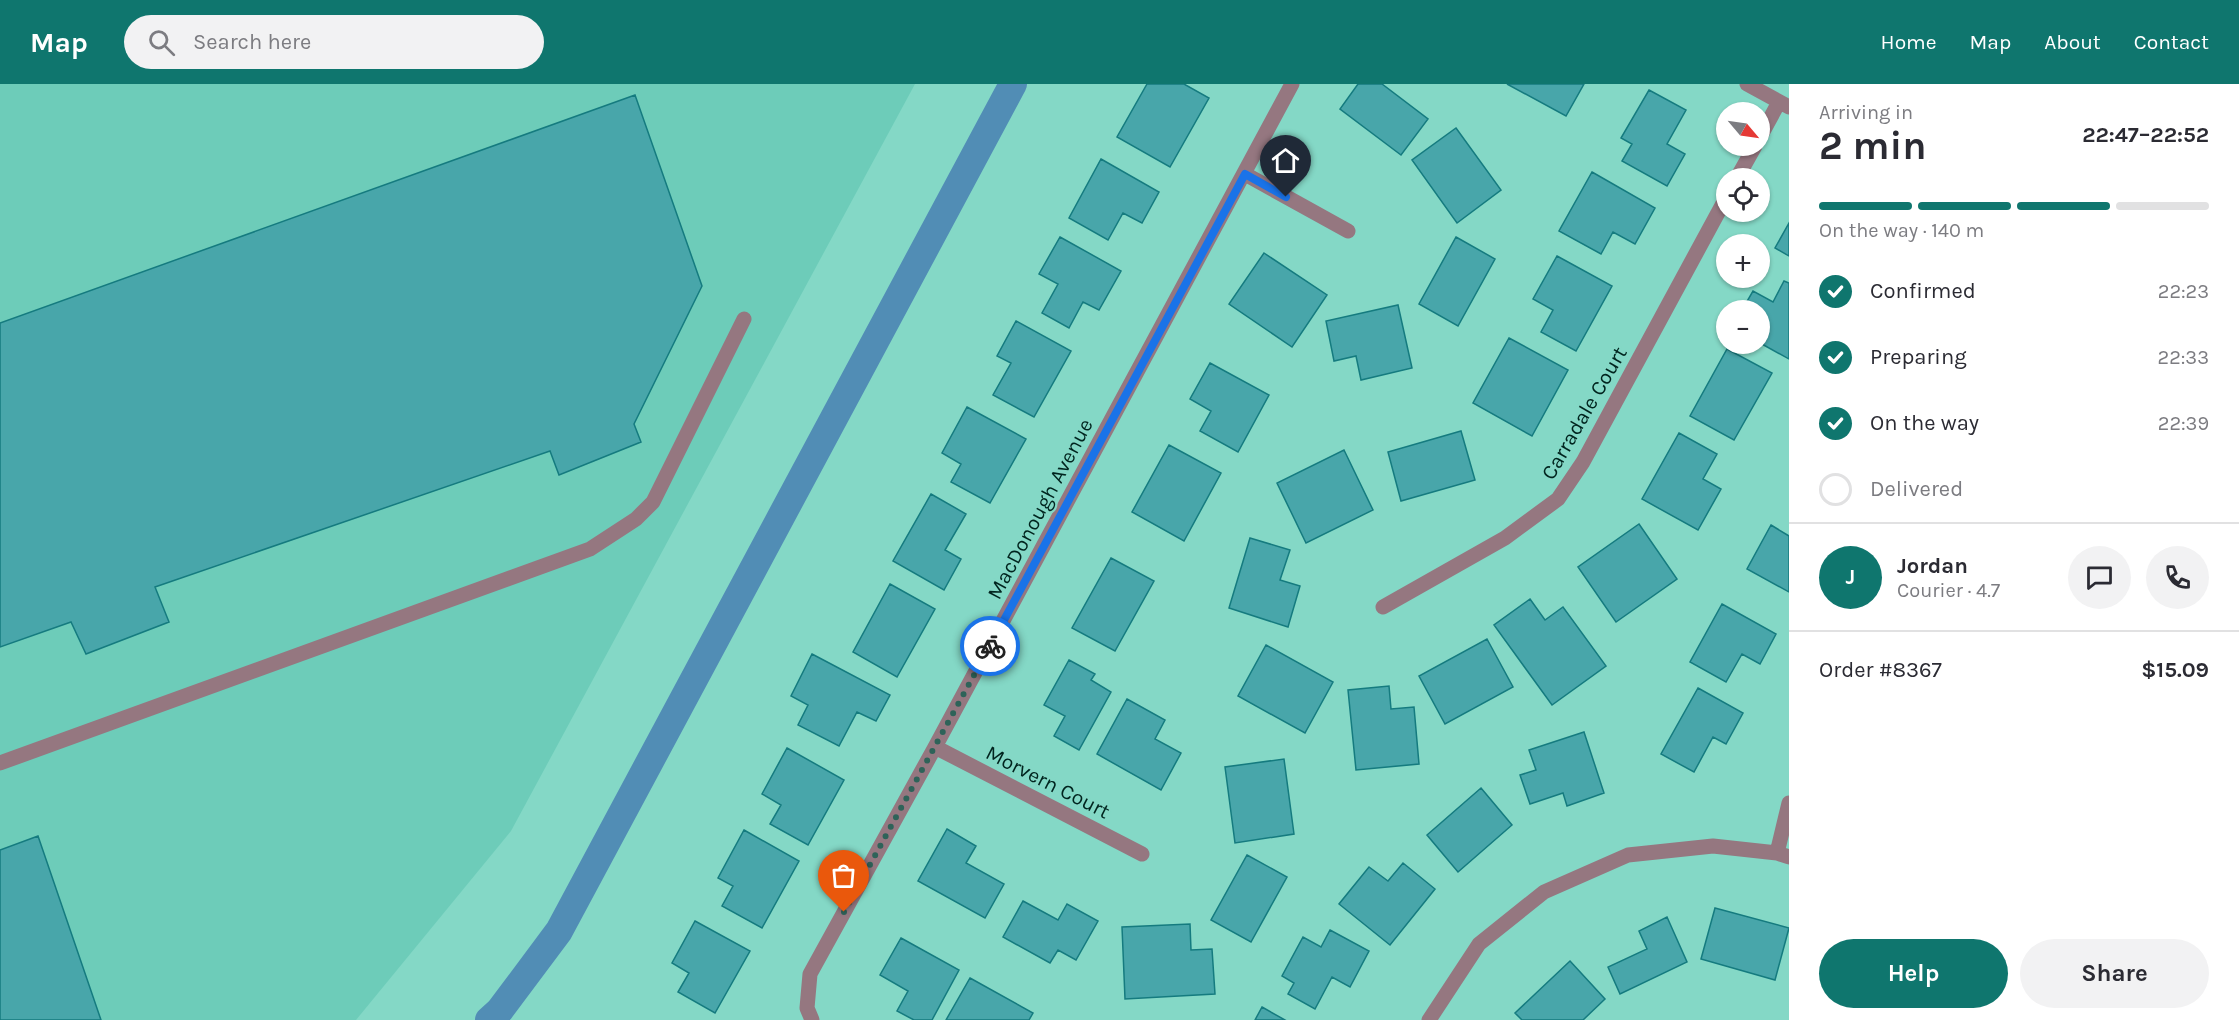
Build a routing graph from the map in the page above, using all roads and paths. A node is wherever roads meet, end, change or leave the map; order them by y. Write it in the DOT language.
graph roads {
  1 [pos="1292,84"];
  2 [pos="1748,84"];
  3 [pos="1784,104"];
  4 [pos="1770,123"];
  5 [pos="1245,174"];
  6 [pos="1716,216"];
  7 [pos="1348,231"];
  8 [pos="744,319"];
  9 [pos="1383,607"];
  10 [pos="935,747"];
  11 [pos="0,763"];
  12 [pos="1789,803"];
  13 [pos="1143,854"];
  14 [pos="1783,855"];
  15 [pos="812,1020"];
  16 [pos="1429,1020"];
  1 -- 5 [label="street, MacDonough Avenue"];
  2 -- 3 [label="street"];
  3 -- 4 [label="street"];
  5 -- 7 [label="street"];
  5 -- 10 [label="street, MacDonough Avenue"];
  6 -- 9 [label="street, Carradale Court"];
  8 -- 11 [label="street"];
  10 -- 13 [label="street, Morvern Court"];
  10 -- 15 [label="street, MacDonough Avenue"];
  12 -- 14 [label="street"];
  14 -- 16 [label="street"];
}
